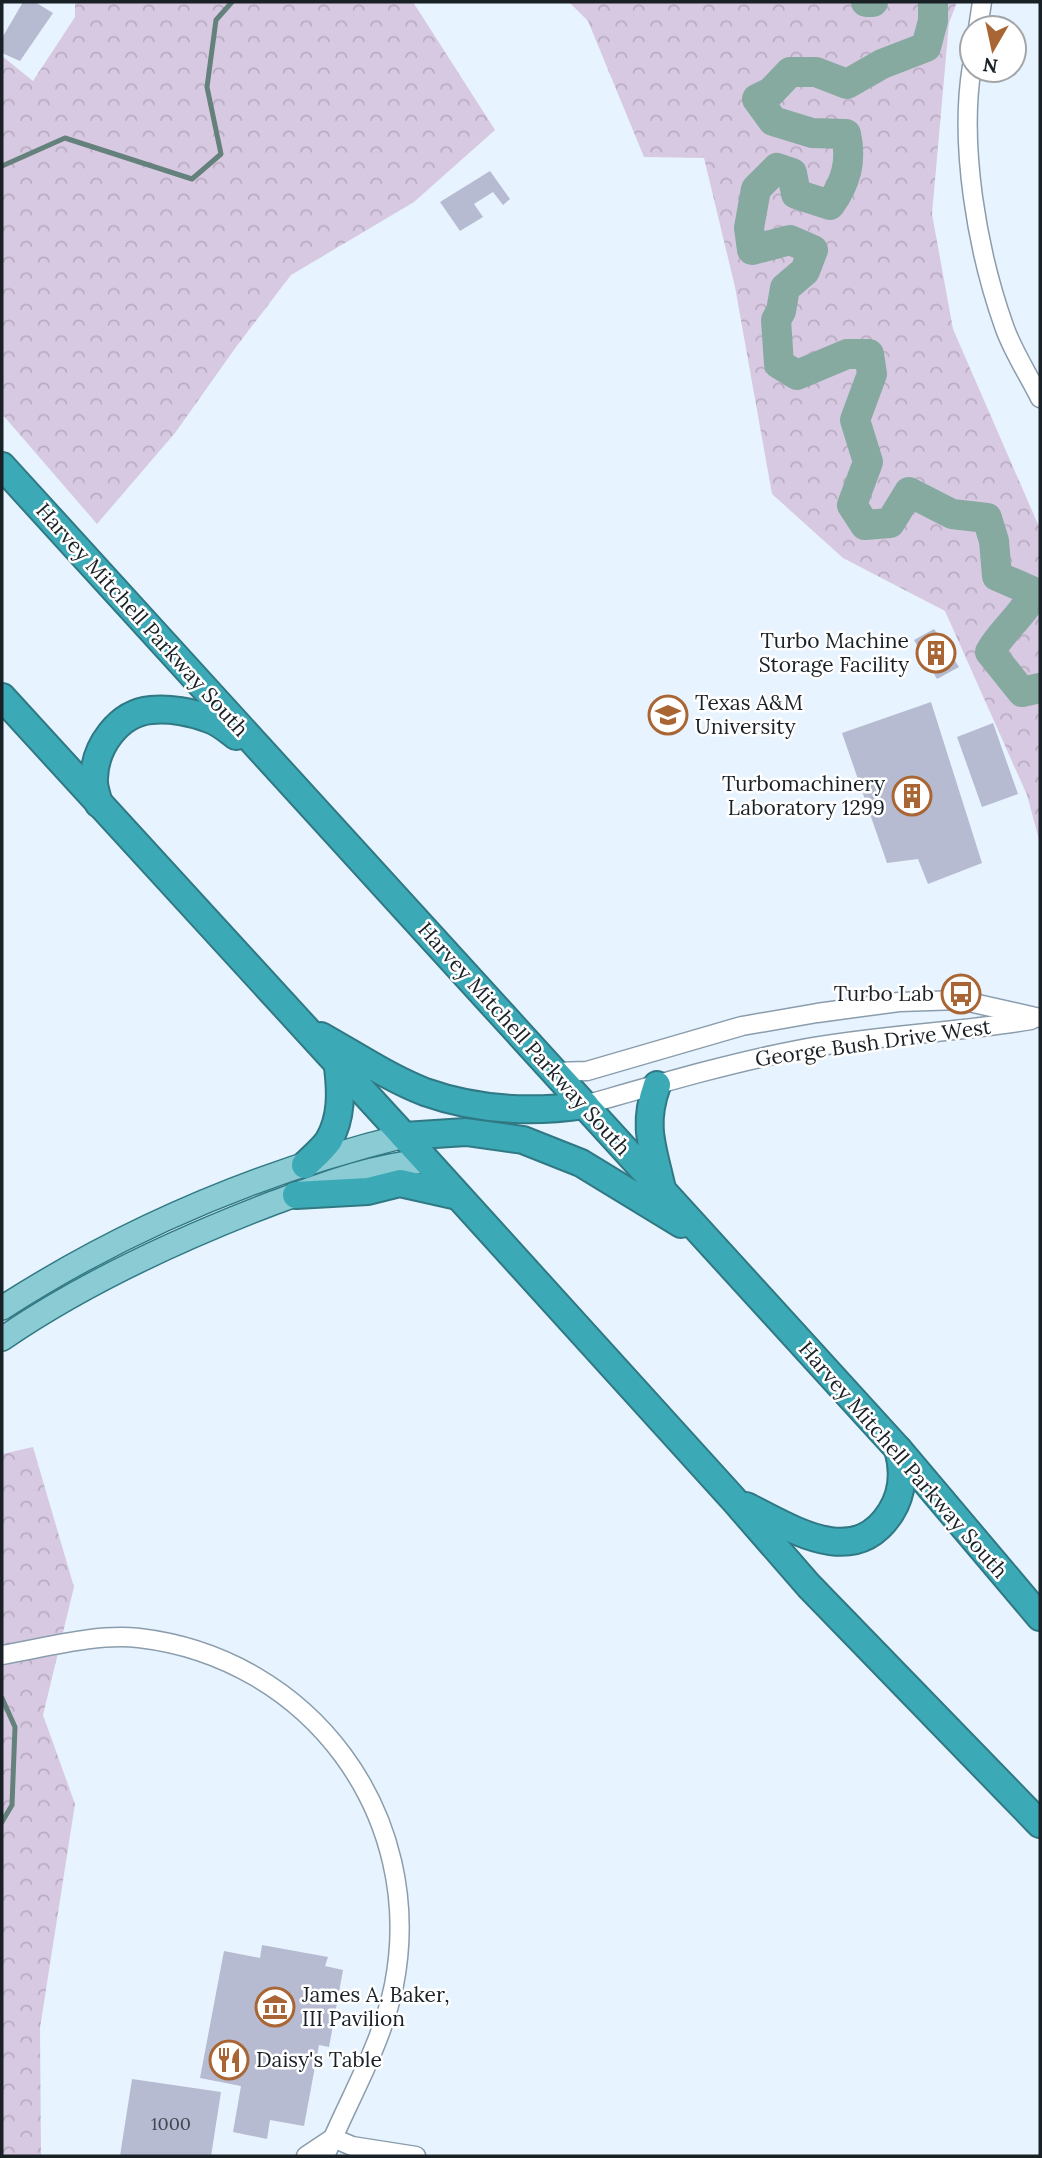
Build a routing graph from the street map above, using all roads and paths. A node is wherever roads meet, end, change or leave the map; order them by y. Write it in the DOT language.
graph roads {
  1 [pos="971,84"];
  2 [pos="1040,398"];
  3 [pos="2,466"];
  4 [pos="2,697"];
  5 [pos="264,754"];
  6 [pos="99,804"];
  7 [pos="1040,1018"];
  8 [pos="298,1023"];
  9 [pos="338,1067"];
  10 [pos="554,1072"];
  11 [pos="657,1085"];
  12 [pos="585,1105"];
  13 [pos="404,1136"];
  14 [pos="426,1161"];
  15 [pos="305,1165"];
  16 [pos="662,1191"];
  17 [pos="296,1195"];
  18 [pos="458,1196"];
  19 [pos="706,1239"];
  20 [pos="2,1308"];
  21 [pos="2,1339"];
  22 [pos="898,1449"];
  23 [pos="735,1501"];
  24 [pos="1040,1617"];
  25 [pos="2,1655"];
  26 [pos="1040,1824"];
  27 [pos="332,2137"];
  28 [pos="306,2156"];
  29 [pos="325,2156"];
  30 [pos="416,2156"];
  1 -- 2 [label="street"];
  3 -- 5 [label="highway, Harvey Mitchell Parkway South"];
  4 -- 6 [label="highway"];
  5 -- 6 [label="highway"];
  5 -- 10 [label="highway, Harvey Mitchell Parkway South"];
  6 -- 8 [label="highway"];
  7 -- 10 [label="street, George Bush Drive West"];
  7 -- 11 [label="street, George Bush Drive West"];
  8 -- 9 [label="highway"];
  8 -- 12 [label="highway"];
  9 -- 13 [label="highway"];
  9 -- 15 [label="highway"];
  10 -- 12 [label="highway, Harvey Mitchell Parkway South"];
  11 -- 12 [label="street, George Bush Drive West"];
  11 -- 16 [label="highway"];
  12 -- 16 [label="highway, Harvey Mitchell Parkway South"];
  13 -- 14 [label="highway"];
  13 -- 15 [label="main road"];
  13 -- 19 [label="highway"];
  14 -- 17 [label="main road"];
  14 -- 18 [label="highway"];
  15 -- 20 [label="main road"];
  16 -- 19 [label="highway, Harvey Mitchell Parkway South"];
  17 -- 18 [label="highway"];
  17 -- 21 [label="main road"];
  18 -- 23 [label="highway"];
  19 -- 22 [label="highway, Harvey Mitchell Parkway South"];
  22 -- 23 [label="highway"];
  22 -- 24 [label="highway, Harvey Mitchell Parkway South"];
  23 -- 26 [label="highway"];
  25 -- 27 [label="street"];
  27 -- 28 [label="street"];
  27 -- 29 [label="street"];
  27 -- 30 [label="street"];
}
